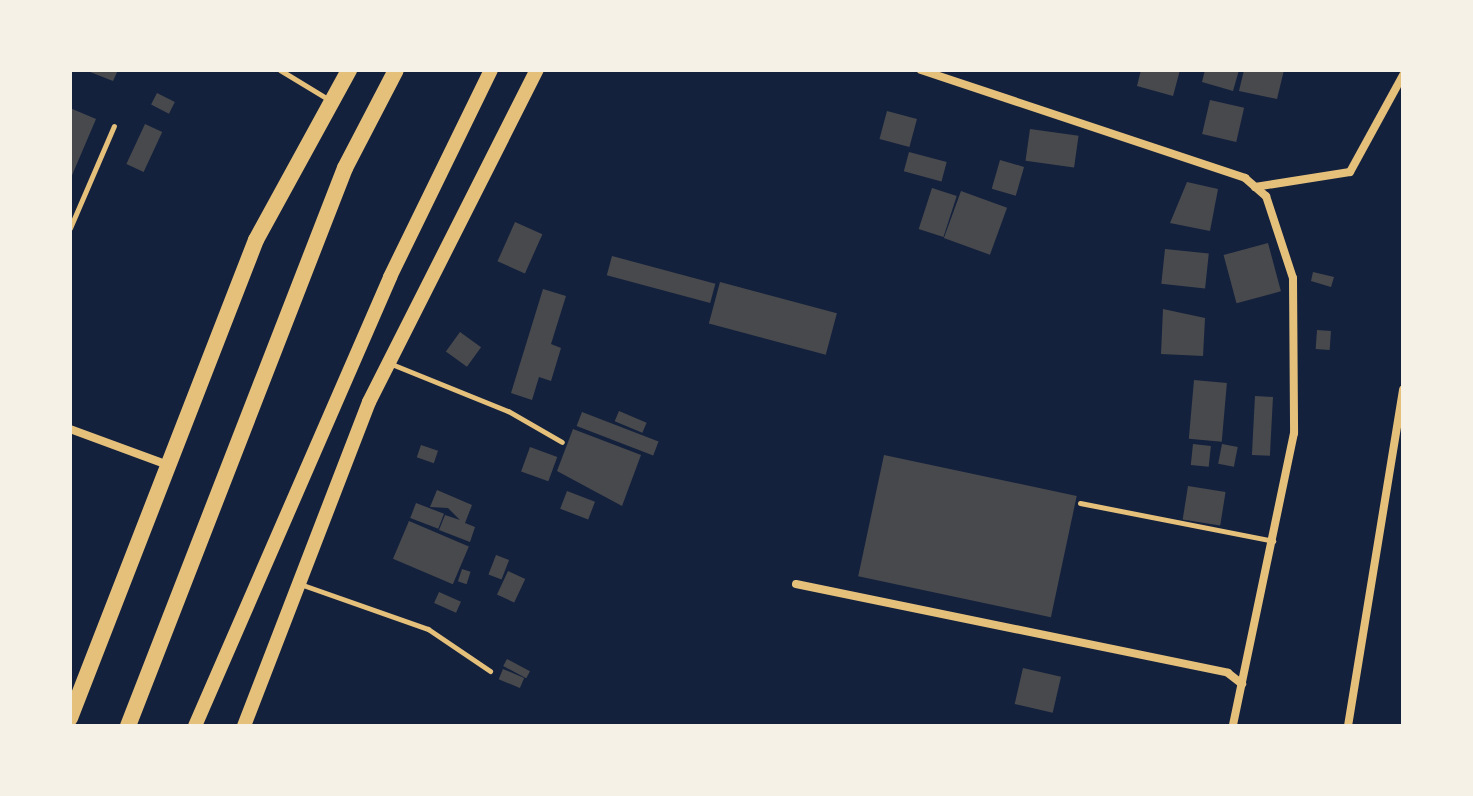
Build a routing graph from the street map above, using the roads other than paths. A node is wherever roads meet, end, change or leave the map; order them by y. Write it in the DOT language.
graph roads {
  1 [pos="280,70"];
  2 [pos="349,70"];
  3 [pos="396,70"];
  4 [pos="491,70"];
  5 [pos="537,70"];
  6 [pos="921,70"];
  7 [pos="1403,75"];
  8 [pos="332,101"];
  9 [pos="114,126"];
  10 [pos="1255,187"];
  11 [pos="70,228"];
  12 [pos="389,363"];
  13 [pos="1403,389"];
  14 [pos="70,429"];
  15 [pos="562,442"];
  16 [pos="165,464"];
  17 [pos="1080,503"];
  18 [pos="1274,541"];
  19 [pos="299,584"];
  20 [pos="796,584"];
  21 [pos="490,671"];
  22 [pos="1242,684"];
  23 [pos="70,718"];
  24 [pos="128,726"];
  25 [pos="195,726"];
  26 [pos="244,726"];
  27 [pos="1233,726"];
  28 [pos="1348,726"];
  1 -- 8 [label="lane"];
  2 -- 8 [label="highway"];
  3 -- 24 [label="highway"];
  4 -- 25 [label="main road"];
  5 -- 12 [label="main road"];
  6 -- 10 [label="street"];
  7 -- 10 [label="street"];
  8 -- 16 [label="highway"];
  9 -- 11 [label="lane"];
  10 -- 18 [label="street"];
  12 -- 15 [label="lane"];
  12 -- 19 [label="main road"];
  13 -- 28 [label="street"];
  14 -- 16 [label="street"];
  16 -- 23 [label="highway"];
  17 -- 18 [label="lane"];
  18 -- 22 [label="street"];
  19 -- 21 [label="lane"];
  19 -- 26 [label="main road"];
  20 -- 22 [label="street"];
  22 -- 27 [label="street"];
}
